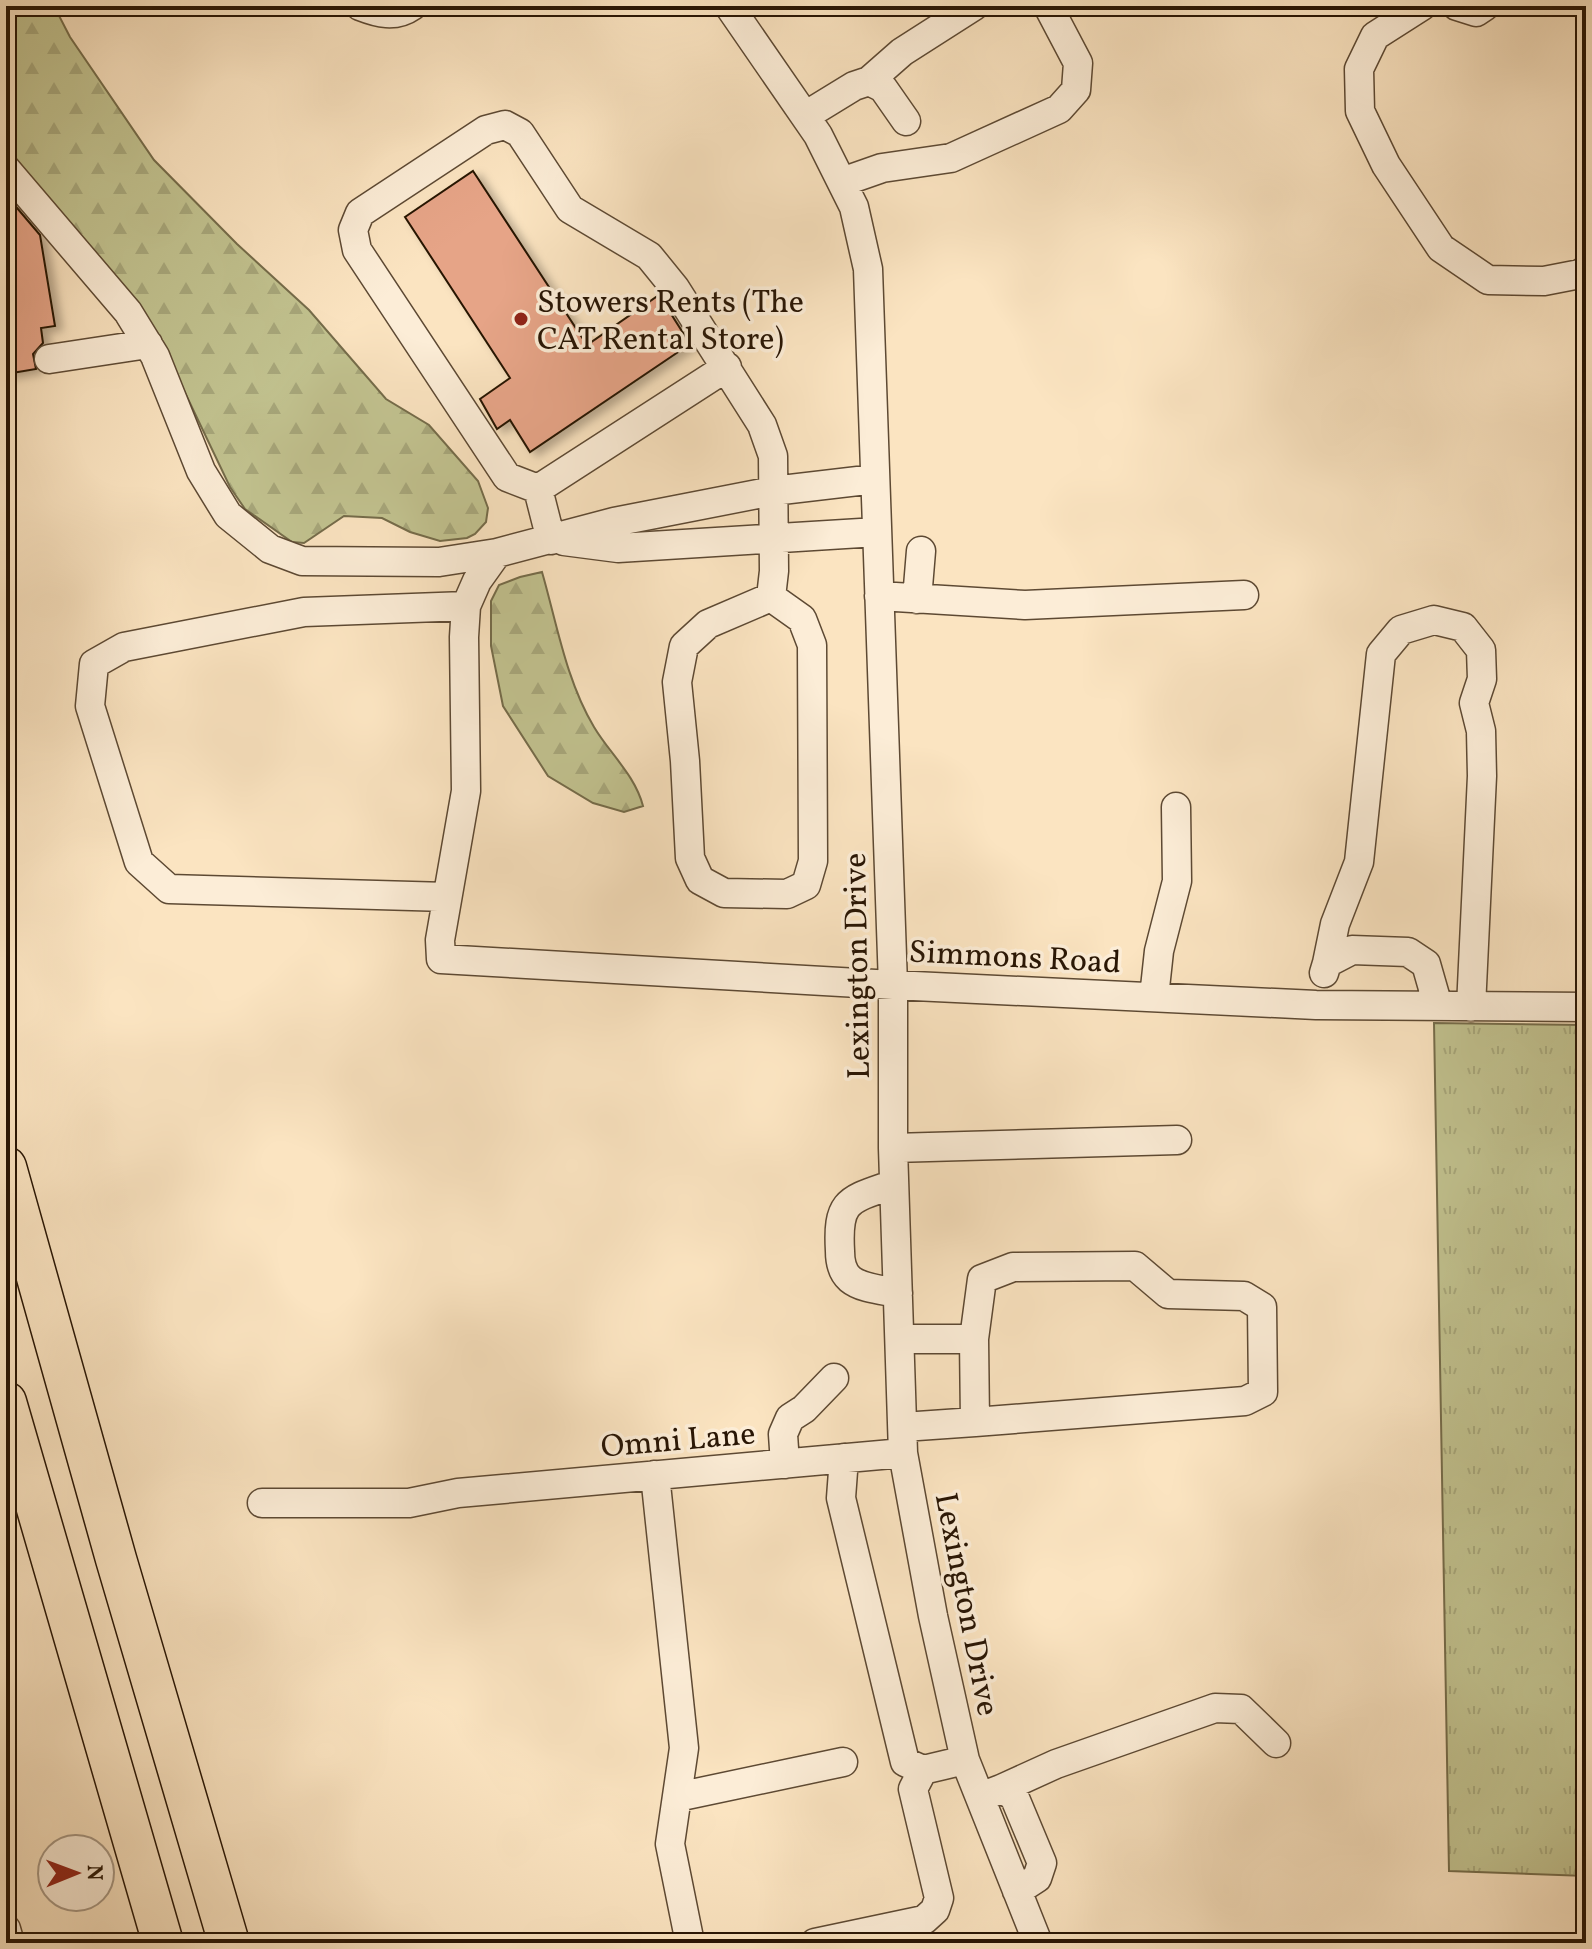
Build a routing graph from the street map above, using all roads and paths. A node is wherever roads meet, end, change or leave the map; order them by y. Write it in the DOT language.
graph roads {
  1 [pos="360,6"];
  2 [pos="412,6"];
  3 [pos="729,6"];
  4 [pos="974,6"];
  5 [pos="1048,6"];
  6 [pos="1422,6"];
  7 [pos="1457,6"];
  8 [pos="1485,6"];
  9 [pos="869,81"];
  10 [pos="805,116"];
  11 [pos="906,121"];
  12 [pos="6,169"];
  13 [pos="842,182"];
  14 [pos="1586,270"];
  15 [pos="148,344"];
  16 [pos="49,359"];
  17 [pos="727,367"];
  18 [pos="875,479"];
  19 [pos="538,489"];
  20 [pos="773,491"];
  21 [pos="877,532"];
  22 [pos="551,540"];
  23 [pos="773,540"];
  24 [pos="921,551"];
  25 [pos="497,553"];
  26 [pos="1244,595"];
  27 [pos="879,596"];
  28 [pos="771,597"];
  29 [pos="917,599"];
  30 [pos="466,606"];
  31 [pos="1176,807"];
  32 [pos="447,897"];
  33 [pos="1327,963"];
  34 [pos="893,985"];
  35 [pos="1154,997"];
  36 [pos="1316,1005"];
  37 [pos="1438,1006"];
  38 [pos="1471,1007"];
  39 [pos="1586,1007"];
  40 [pos="1177,1140"];
  41 [pos="893,1148"];
  42 [pos="6,1167"];
  43 [pos="894,1184"];
  44 [pos="898,1293"];
  45 [pos="900,1339"];
  46 [pos="974,1339"];
  47 [pos="834,1378"];
  48 [pos="6,1402"];
  49 [pos="975,1422"];
  50 [pos="903,1440"];
  51 [pos="844,1458"];
  52 [pos="785,1464"];
  53 [pos="655,1475"];
  54 [pos="262,1503"];
  55 [pos="1276,1743"];
  56 [pos="965,1760"];
  57 [pos="843,1762"];
  58 [pos="923,1770"];
  59 [pos="991,1793"];
  60 [pos="677,1797"];
  61 [pos="6,1929"];
  62 [pos="10,1943"];
  63 [pos="163,1943"];
  64 [pos="229,1943"];
  65 [pos="690,1943"];
  66 [pos="815,1943"];
  67 [pos="1038,1943"];
  1 -- 2 [label="street"];
  3 -- 10 [label="street, Lexington Drive"];
  4 -- 9 [label="street"];
  5 -- 13 [label="street"];
  6 -- 14 [label="street"];
  7 -- 8 [label="street"];
  9 -- 10 [label="street"];
  9 -- 11 [label="street"];
  10 -- 13 [label="street, Lexington Drive"];
  12 -- 15 [label="street"];
  13 -- 18 [label="street, Lexington Drive"];
  15 -- 16 [label="street"];
  15 -- 25 [label="street"];
  17 -- 19 [label="street"];
  17 -- 19 [label="street"];
  17 -- 20 [label="street"];
  18 -- 20 [label="street"];
  18 -- 21 [label="street, Lexington Drive"];
  19 -- 22 [label="street"];
  20 -- 22 [label="street"];
  20 -- 23 [label="street"];
  21 -- 23 [label="street"];
  21 -- 27 [label="street, Lexington Drive"];
  22 -- 23 [label="street"];
  22 -- 25 [label="street"];
  23 -- 28 [label="street"];
  24 -- 29 [label="street"];
  25 -- 30 [label="street"];
  26 -- 29 [label="street"];
  27 -- 29 [label="street"];
  27 -- 34 [label="street, Lexington Drive"];
  28 -- 28 [label="street"];
  30 -- 32 [label="street"];
  30 -- 32 [label="street"];
  31 -- 35 [label="street"];
  32 -- 34 [label="street, Simmons Road"];
  33 -- 36 [label="street"];
  33 -- 37 [label="street"];
  33 -- 38 [label="street"];
  34 -- 35 [label="street, Simmons Road"];
  34 -- 41 [label="street, Lexington Drive"];
  35 -- 36 [label="street, Simmons Road"];
  36 -- 37 [label="street, Simmons Road"];
  37 -- 38 [label="street, Simmons Road"];
  38 -- 39 [label="street, Simmons Road"];
  40 -- 41 [label="street"];
  41 -- 43 [label="street, Lexington Drive"];
  42 -- 64 [label="highway"];
  43 -- 44 [label="street, Lexington Drive"];
  43 -- 44 [label="street"];
  44 -- 45 [label="street, Lexington Drive"];
  45 -- 46 [label="street"];
  45 -- 50 [label="street, Lexington Drive"];
  46 -- 49 [label="street"];
  46 -- 49 [label="street, Omni Lane"];
  47 -- 52 [label="street"];
  48 -- 63 [label="highway"];
  49 -- 50 [label="street, Omni Lane"];
  50 -- 51 [label="street, Omni Lane"];
  50 -- 56 [label="street, Lexington Drive"];
  51 -- 52 [label="street, Omni Lane"];
  51 -- 58 [label="street"];
  52 -- 53 [label="street, Omni Lane"];
  53 -- 54 [label="street, Omni Lane"];
  53 -- 60 [label="street"];
  55 -- 59 [label="street"];
  56 -- 58 [label="street"];
  56 -- 59 [label="street, Lexington Drive"];
  57 -- 60 [label="street"];
  58 -- 66 [label="street"];
  59 -- 67 [label="street, Lexington Drive"];
  60 -- 65 [label="street"];
  61 -- 62 [label="street"];
}
